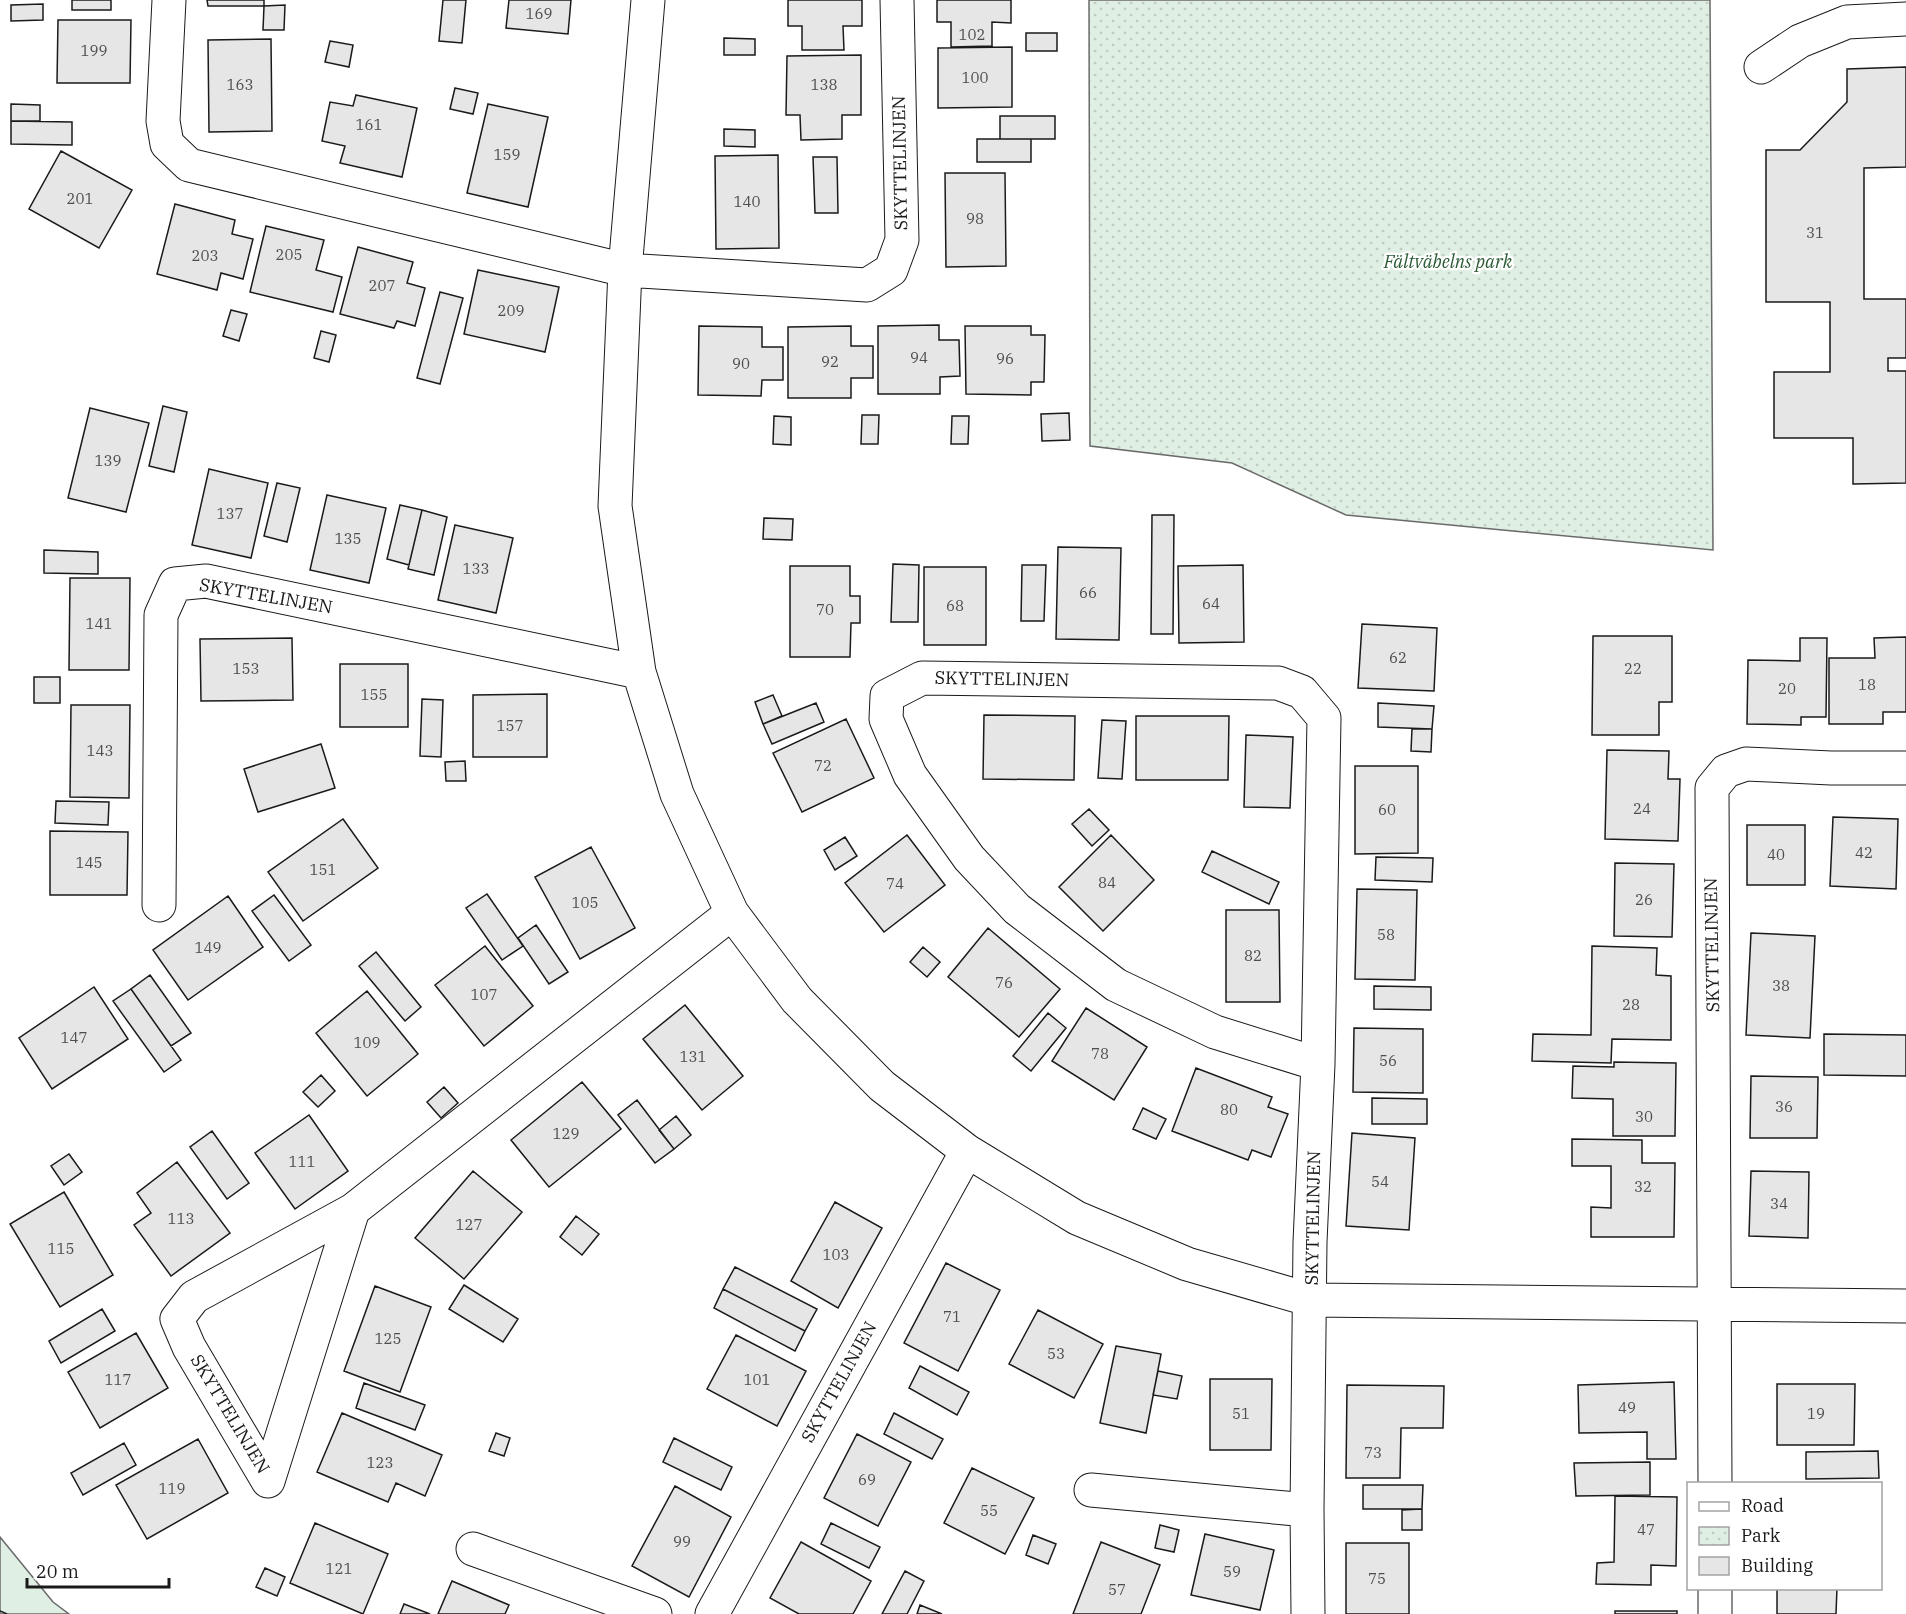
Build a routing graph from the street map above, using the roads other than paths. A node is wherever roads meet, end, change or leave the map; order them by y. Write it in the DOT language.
graph roads {
  1 [pos="169,0"];
  2 [pos="648,0"];
  3 [pos="897,0"];
  4 [pos="1906,19"];
  5 [pos="1761,67"];
  6 [pos="625,270"];
  7 [pos="639,672"];
  8 [pos="1906,768"];
  9 [pos="159,905"];
  10 [pos="732,914"];
  11 [pos="1318,1065"];
  12 [pos="967,1151"];
  13 [pos="353,1210"];
  14 [pos="1311,1300"];
  15 [pos="1715,1305"];
  16 [pos="1906,1306"];
  17 [pos="1715,1482"];
  18 [pos="1091,1490"];
  19 [pos="1306,1510"];
  20 [pos="473,1549"];
  21 [pos="1715,1590"];
  22 [pos="655,1614"];
  23 [pos="712,1614"];
  24 [pos="1308,1614"];
  25 [pos="1715,1614"];
  1 -- 6 [label="street, SKYTTELINJEN"];
  2 -- 6 [label="street, SKYTTELINJEN"];
  3 -- 6 [label="street, SKYTTELINJEN"];
  4 -- 5 [label="street"];
  6 -- 7 [label="street, SKYTTELINJEN"];
  7 -- 9 [label="street, SKYTTELINJEN"];
  7 -- 10 [label="street, SKYTTELINJEN"];
  8 -- 15 [label="street, SKYTTELINJEN"];
  10 -- 12 [label="street, SKYTTELINJEN"];
  10 -- 13 [label="street, SKYTTELINJEN"];
  11 -- 11 [label="street, SKYTTELINJEN"];
  11 -- 14 [label="street, SKYTTELINJEN"];
  12 -- 14 [label="street, SKYTTELINJEN"];
  12 -- 23 [label="street, SKYTTELINJEN"];
  13 -- 13 [label="street, SKYTTELINJEN"];
  14 -- 15 [label="street, SKYTTELINJEN"];
  14 -- 19 [label="street, SKYTTELINJEN"];
  15 -- 16 [label="street, SKYTTELINJEN"];
  15 -- 17 [label="street, SKYTTELINJEN"];
  18 -- 19 [label="street"];
  19 -- 24 [label="street, SKYTTELINJEN"];
  20 -- 22 [label="street"];
  21 -- 25 [label="street"];
}
